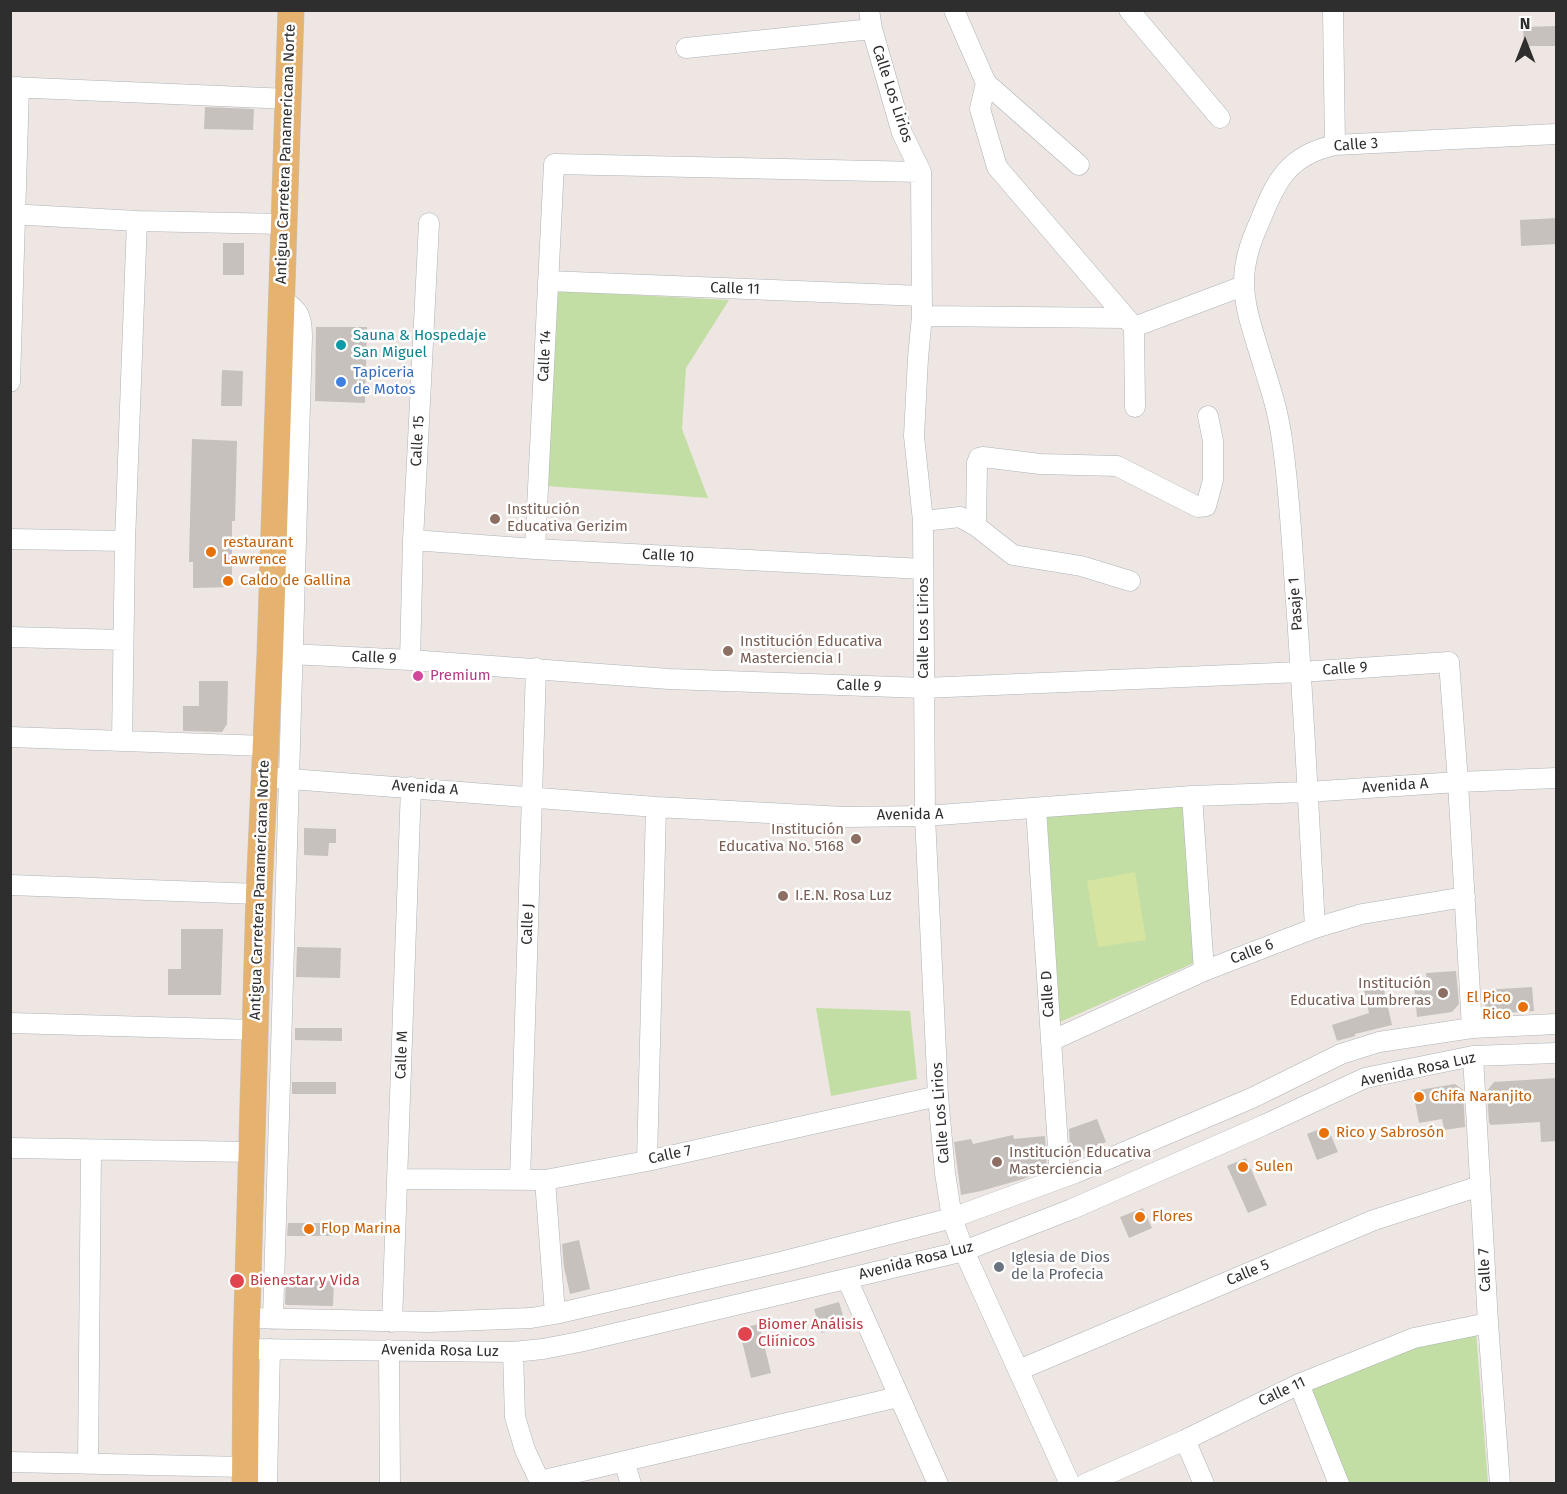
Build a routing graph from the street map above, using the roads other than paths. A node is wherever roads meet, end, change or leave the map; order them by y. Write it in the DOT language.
graph roads {
  1 [pos="291,10"];
  2 [pos="954,10"];
  3 [pos="1129,10"];
  4 [pos="1333,10"];
  5 [pos="870,20"];
  6 [pos="686,48"];
  7 [pos="986,83"];
  8 [pos="15,87"];
  9 [pos="289,99"];
  10 [pos="1220,118"];
  11 [pos="1557,134"];
  12 [pos="1335,145"];
  13 [pos="1079,165"];
  14 [pos="921,172"];
  15 [pos="13,214"];
  16 [pos="137,220"];
  17 [pos="429,223"];
  18 [pos="284,224"];
  19 [pos="548,281"];
  20 [pos="1243,286"];
  21 [pos="922,306"];
  22 [pos="1130,323"];
  23 [pos="10,382"];
  24 [pos="1135,407"];
  25 [pos="1208,416"];
  26 [pos="923,520"];
  27 [pos="976,526"];
  28 [pos="10,539"];
  29 [pos="413,540"];
  30 [pos="125,541"];
  31 [pos="535,549"];
  32 [pos="923,569"];
  33 [pos="1130,580"];
  34 [pos="10,637"];
  35 [pos="123,640"];
  36 [pos="281,654"];
  37 [pos="410,660"];
  38 [pos="536,668"];
  39 [pos="1301,672"];
  40 [pos="924,688"];
  41 [pos="10,737"];
  42 [pos="122,741"];
  43 [pos="266,746"];
  44 [pos="276,778"];
  45 [pos="1557,778"];
  46 [pos="1458,782"];
  47 [pos="411,787"];
  48 [pos="1307,792"];
  49 [pos="532,796"];
  50 [pos="1192,796"];
  51 [pos="656,807"];
  52 [pos="1036,808"];
  53 [pos="925,816"];
  54 [pos="10,885"];
  55 [pos="259,894"];
  56 [pos="1465,897"];
  57 [pos="1315,928"];
  58 [pos="1204,971"];
  59 [pos="10,1023"];
  60 [pos="1557,1024"];
  61 [pos="1472,1028"];
  62 [pos="255,1030"];
  63 [pos="1050,1041"];
  64 [pos="1557,1053"];
  65 [pos="1473,1056"];
  66 [pos="938,1096"];
  67 [pos="10,1148"];
  68 [pos="91,1150"];
  69 [pos="251,1152"];
  70 [pos="646,1161"];
  71 [pos="1060,1178"];
  72 [pos="397,1179"];
  73 [pos="520,1180"];
  74 [pos="545,1180"];
  75 [pos="1480,1186"];
  76 [pos="952,1218"];
  77 [pos="964,1251"];
  78 [pos="847,1279"];
  79 [pos="555,1314"];
  80 [pos="248,1318"];
  81 [pos="273,1319"];
  82 [pos="393,1322"];
  83 [pos="1488,1323"];
  84 [pos="258,1349"];
  85 [pos="389,1350"];
  86 [pos="513,1352"];
  87 [pos="1019,1370"];
  88 [pos="1299,1384"];
  89 [pos="898,1397"];
  90 [pos="1185,1440"];
  91 [pos="624,1461"];
  92 [pos="10,1462"];
  93 [pos="87,1464"];
  94 [pos="245,1475"];
  95 [pos="541,1482"];
  96 [pos="267,1484"];
  97 [pos="390,1484"];
  98 [pos="631,1484"];
  99 [pos="938,1484"];
  100 [pos="1070,1484"];
  101 [pos="1085,1484"];
  102 [pos="1204,1484"];
  103 [pos="1339,1484"];
  104 [pos="1500,1484"];
  1 -- 9 [label="main road, Antigua Carretera Panamericana Norte"];
  2 -- 7 [label="street"];
  3 -- 10 [label="street"];
  4 -- 12 [label="street"];
  5 -- 6 [label="street"];
  5 -- 14 [label="street, Calle Los Lirios"];
  7 -- 13 [label="street"];
  7 -- 22 [label="street"];
  8 -- 9 [label="street"];
  8 -- 15 [label="street"];
  9 -- 18 [label="main road, Antigua Carretera Panamericana Norte"];
  11 -- 12 [label="street, Calle 3"];
  12 -- 20 [label="street, Calle 3"];
  14 -- 19 [label="street, Calle 14"];
  14 -- 21 [label="street, Calle Los Lirios"];
  15 -- 16 [label="street"];
  15 -- 23 [label="street"];
  16 -- 18 [label="street"];
  16 -- 30 [label="street"];
  17 -- 29 [label="street, Calle 15"];
  18 -- 36 [label="main road, Antigua Carretera Panamericana Norte"];
  19 -- 21 [label="street, Calle 11"];
  19 -- 31 [label="street, Calle 14"];
  20 -- 22 [label="street"];
  20 -- 39 [label="street, Pasaje 1"];
  21 -- 22 [label="street, Calle 11"];
  21 -- 26 [label="street, Calle Los Lirios"];
  22 -- 24 [label="street"];
  25 -- 27 [label="street"];
  26 -- 27 [label="street"];
  26 -- 32 [label="street, Calle Los Lirios"];
  27 -- 33 [label="street"];
  28 -- 30 [label="street"];
  29 -- 31 [label="street, Calle 10"];
  29 -- 37 [label="street, Calle 15"];
  30 -- 35 [label="street"];
  31 -- 32 [label="street, Calle 10"];
  32 -- 40 [label="street, Calle Los Lirios"];
  34 -- 35 [label="street"];
  35 -- 42 [label="street"];
  36 -- 37 [label="street, Calle 9"];
  36 -- 43 [label="main road, Antigua Carretera Panamericana Norte"];
  36 -- 44 [label="street, Antigua Carretera Panamericana Norte"];
  37 -- 38 [label="street, Calle 9"];
  38 -- 40 [label="street, Calle 9"];
  38 -- 49 [label="street, Calle J"];
  39 -- 40 [label="street, Calle 9"];
  39 -- 46 [label="street, Calle 9"];
  39 -- 48 [label="street, Pasaje 1"];
  40 -- 53 [label="street, Calle Los Lirios"];
  41 -- 42 [label="street"];
  42 -- 43 [label="street"];
  43 -- 44 [label="main road, Antigua Carretera Panamericana Norte"];
  44 -- 47 [label="street, Avenida A"];
  44 -- 55 [label="main road, Antigua Carretera Panamericana Norte"];
  44 -- 81 [label="street, Antigua Carretera Panamericana Norte"];
  45 -- 46 [label="street, Avenida A"];
  46 -- 48 [label="street, Avenida A"];
  46 -- 56 [label="street"];
  47 -- 49 [label="street, Avenida A"];
  47 -- 72 [label="street, Calle M"];
  48 -- 50 [label="street, Avenida A"];
  48 -- 57 [label="street, Pasaje 1"];
  49 -- 51 [label="street, Avenida A"];
  49 -- 73 [label="street, Calle J"];
  50 -- 52 [label="street, Avenida A"];
  50 -- 58 [label="street"];
  51 -- 53 [label="street, Avenida A"];
  51 -- 70 [label="street"];
  52 -- 53 [label="street, Avenida A"];
  52 -- 63 [label="street, Calle D"];
  53 -- 66 [label="street, Calle Los Lirios"];
  54 -- 55 [label="street"];
  55 -- 62 [label="main road, Antigua Carretera Panamericana Norte"];
  56 -- 57 [label="street, Calle 6"];
  56 -- 61 [label="street"];
  57 -- 58 [label="street, Calle 6"];
  58 -- 63 [label="street, Calle 6"];
  59 -- 62 [label="street"];
  60 -- 61 [label="street, Avenida Rosa Luz"];
  61 -- 71 [label="street, Avenida Rosa Luz"];
  62 -- 69 [label="main road, Antigua Carretera Panamericana Norte"];
  63 -- 71 [label="street, Calle D"];
  64 -- 65 [label="street, Avenida Rosa Luz"];
  65 -- 75 [label="street, Calle 7"];
  65 -- 77 [label="street, Avenida Rosa Luz"];
  66 -- 70 [label="street, Calle 7"];
  66 -- 76 [label="street, Calle Los Lirios"];
  67 -- 68 [label="street"];
  68 -- 69 [label="street"];
  68 -- 93 [label="street"];
  69 -- 80 [label="main road, Antigua Carretera Panamericana Norte"];
  70 -- 74 [label="street, Calle 7"];
  71 -- 76 [label="street, Avenida Rosa Luz"];
  72 -- 73 [label="street, Calle 7"];
  72 -- 82 [label="street, Calle M"];
  73 -- 74 [label="street, Calle 7"];
  74 -- 79 [label="street"];
  75 -- 83 [label="street, Calle 7"];
  75 -- 87 [label="street, Calle 5"];
  76 -- 77 [label="street, Calle Los Lirios"];
  76 -- 79 [label="street, Avenida Rosa Luz"];
  77 -- 78 [label="street, Avenida Rosa Luz"];
  77 -- 87 [label="street, Calle Los Lirios"];
  78 -- 86 [label="street, Avenida Rosa Luz"];
  78 -- 89 [label="street"];
  79 -- 82 [label="street, Avenida Rosa Luz"];
  80 -- 81 [label="street, Avenida Rosa Luz"];
  80 -- 84 [label="main road, Antigua Carretera Panamericana Norte"];
  81 -- 82 [label="street, Avenida Rosa Luz"];
  83 -- 88 [label="street, Calle 11"];
  83 -- 104 [label="street, Calle 7"];
  84 -- 85 [label="street, Avenida Rosa Luz"];
  84 -- 94 [label="main road, Antigua Carretera Panamericana Norte"];
  84 -- 96 [label="street"];
  85 -- 86 [label="street, Avenida Rosa Luz"];
  85 -- 97 [label="street"];
  86 -- 95 [label="street"];
  87 -- 100 [label="street, Calle Los Lirios"];
  88 -- 90 [label="street, Calle 11"];
  88 -- 103 [label="street"];
  89 -- 91 [label="street"];
  89 -- 99 [label="street"];
  90 -- 101 [label="street, Calle 11"];
  90 -- 102 [label="street"];
  91 -- 95 [label="street"];
  91 -- 98 [label="street"];
  92 -- 93 [label="street"];
  93 -- 94 [label="street"];
}
